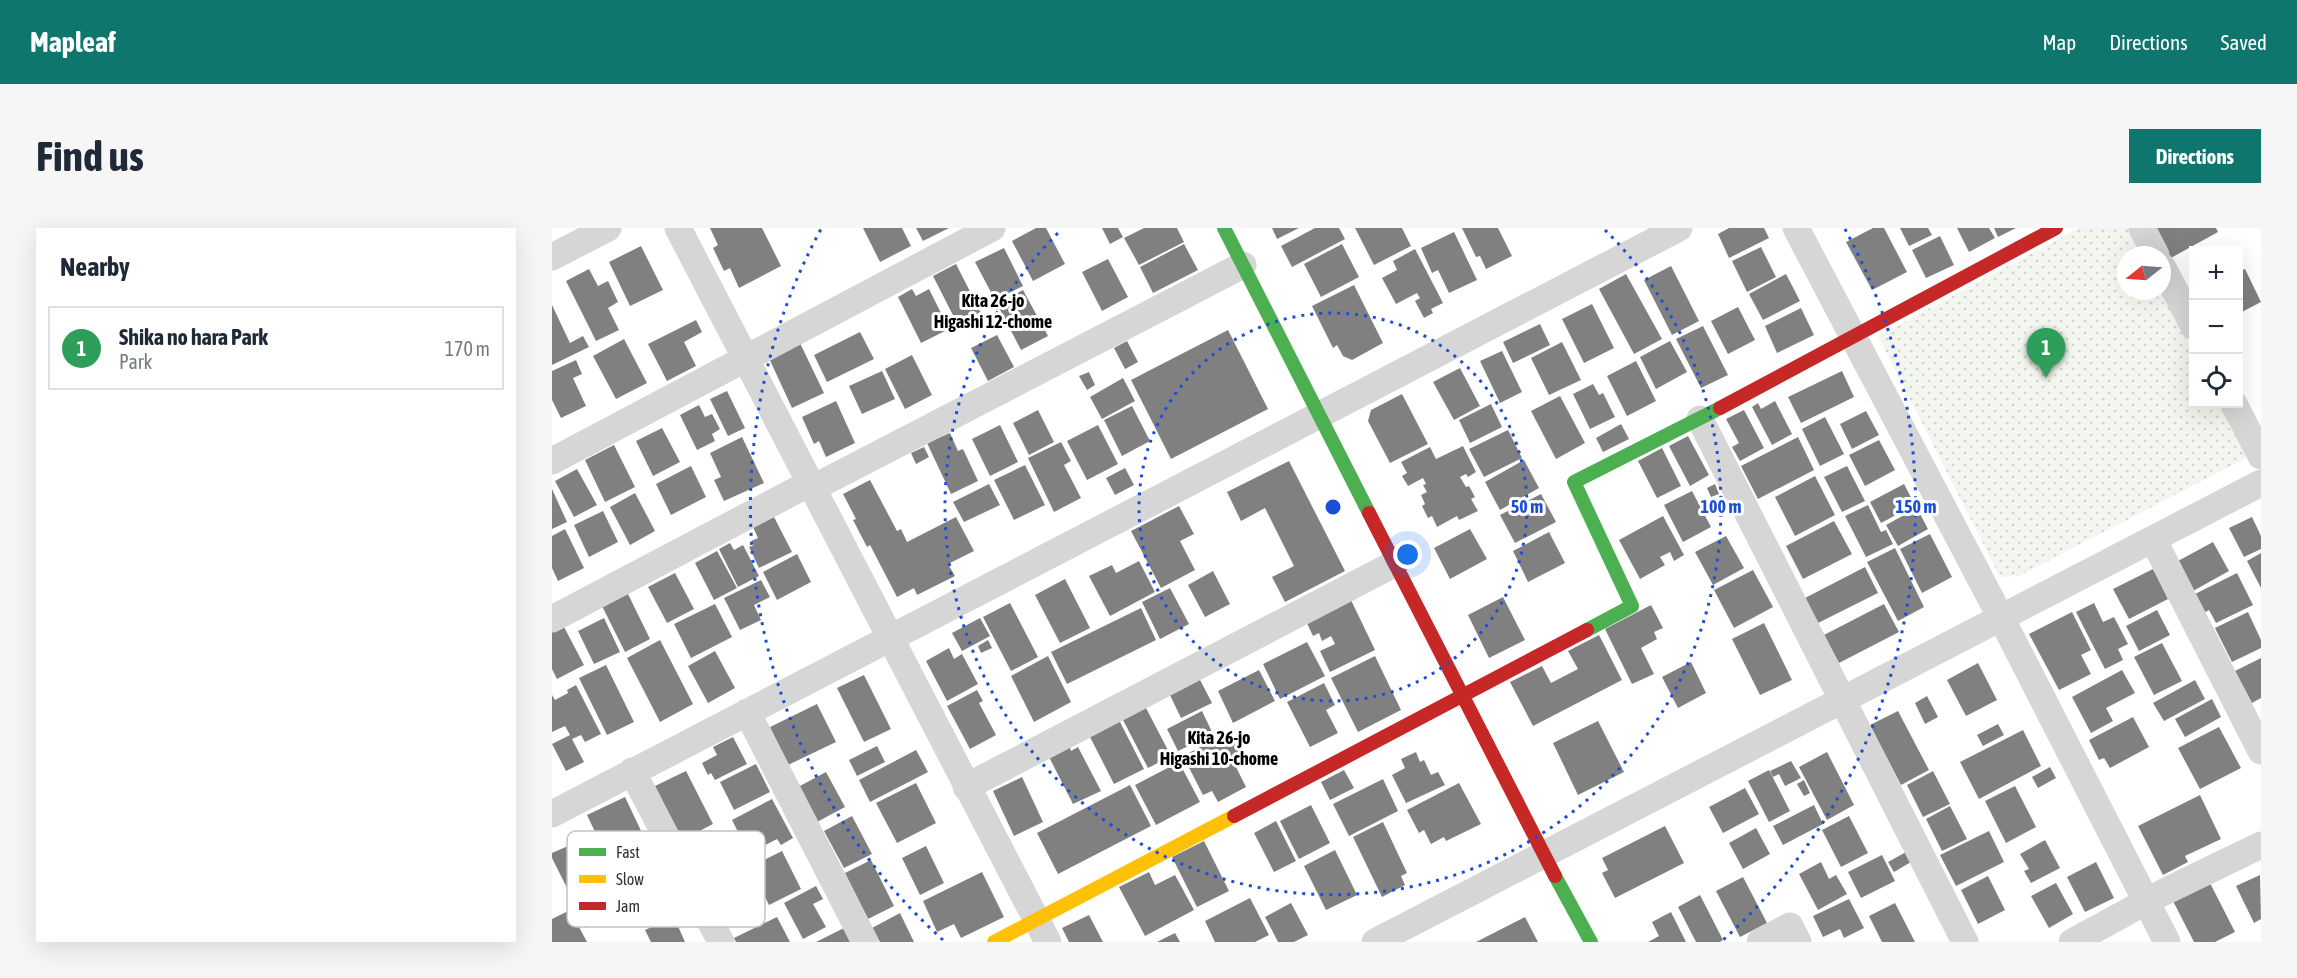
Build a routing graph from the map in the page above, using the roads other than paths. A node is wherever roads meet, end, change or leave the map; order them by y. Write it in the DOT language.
graph roads {
  1 [pos="608,228"];
  2 [pos="678,228"];
  3 [pos="992,228"];
  4 [pos="1224,228"];
  5 [pos="1679,228"];
  6 [pos="1796,228"];
  7 [pos="2056,228"];
  8 [pos="2142,228"];
  9 [pos="2151,246"];
  10 [pos="552,257"];
  11 [pos="1243,265"];
  12 [pos="2171,284"];
  13 [pos="2189,319"];
  14 [pos="1854,336"];
  15 [pos="746,358"];
  16 [pos="2236,408"];
  17 [pos="1321,415"];
  18 [pos="1700,419"];
  19 [pos="2261,456"];
  20 [pos="552,461"];
  21 [pos="2261,483"];
  22 [pos="812,486"];
  23 [pos="2153,539"];
  24 [pos="1396,563"];
  25 [pos="2001,618"];
  26 [pos="552,619"];
  27 [pos="890,637"];
  28 [pos="1464,696"];
  29 [pos="1842,700"];
  30 [pos="747,712"];
  31 [pos="2261,751"];
  32 [pos="632,771"];
  33 [pos="966,787"];
  34 [pos="552,814"];
  35 [pos="663,831"];
  36 [pos="2261,844"];
  37 [pos="1544,854"];
  38 [pos="2146,902"];
  39 [pos="713,927"];
  40 [pos="1042,931"];
  41 [pos="721,942"];
  42 [pos="865,942"];
  43 [pos="994,942"];
  44 [pos="1375,942"];
  45 [pos="1592,942"];
  46 [pos="1760,942"];
  47 [pos="1798,942"];
  48 [pos="1965,942"];
  49 [pos="2072,942"];
  50 [pos="2167,942"];
  1 -- 10 [label="street"];
  2 -- 15 [label="street"];
  3 -- 15 [label="street"];
  4 -- 11 [label="street"];
  5 -- 17 [label="street"];
  6 -- 14 [label="street"];
  7 -- 14 [label="street"];
  8 -- 9 [label="street"];
  11 -- 17 [label="street"];
  11 -- 22 [label="street"];
  12 -- 13 [label="street"];
  14 -- 18 [label="street"];
  14 -- 25 [label="street"];
  15 -- 20 [label="street"];
  15 -- 22 [label="street"];
  16 -- 19 [label="street"];
  17 -- 24 [label="street"];
  17 -- 27 [label="street"];
  18 -- 28 [label="street"];
  18 -- 29 [label="street"];
  21 -- 23 [label="street"];
  22 -- 26 [label="street"];
  22 -- 27 [label="street"];
  23 -- 25 [label="street"];
  23 -- 31 [label="street"];
  24 -- 28 [label="street"];
  24 -- 33 [label="street"];
  25 -- 29 [label="street"];
  25 -- 38 [label="street"];
  27 -- 30 [label="street"];
  27 -- 33 [label="street"];
  28 -- 37 [label="street"];
  28 -- 40 [label="street"];
  29 -- 37 [label="street"];
  29 -- 48 [label="street"];
  30 -- 32 [label="street"];
  30 -- 42 [label="street"];
  32 -- 34 [label="street"];
  32 -- 35 [label="street"];
  33 -- 40 [label="street"];
  36 -- 38 [label="street"];
  37 -- 44 [label="street"];
  37 -- 45 [label="street"];
  38 -- 49 [label="street"];
  38 -- 50 [label="street"];
  39 -- 41 [label="street"];
  40 -- 43 [label="street"];
  46 -- 47 [label="street"];
}
